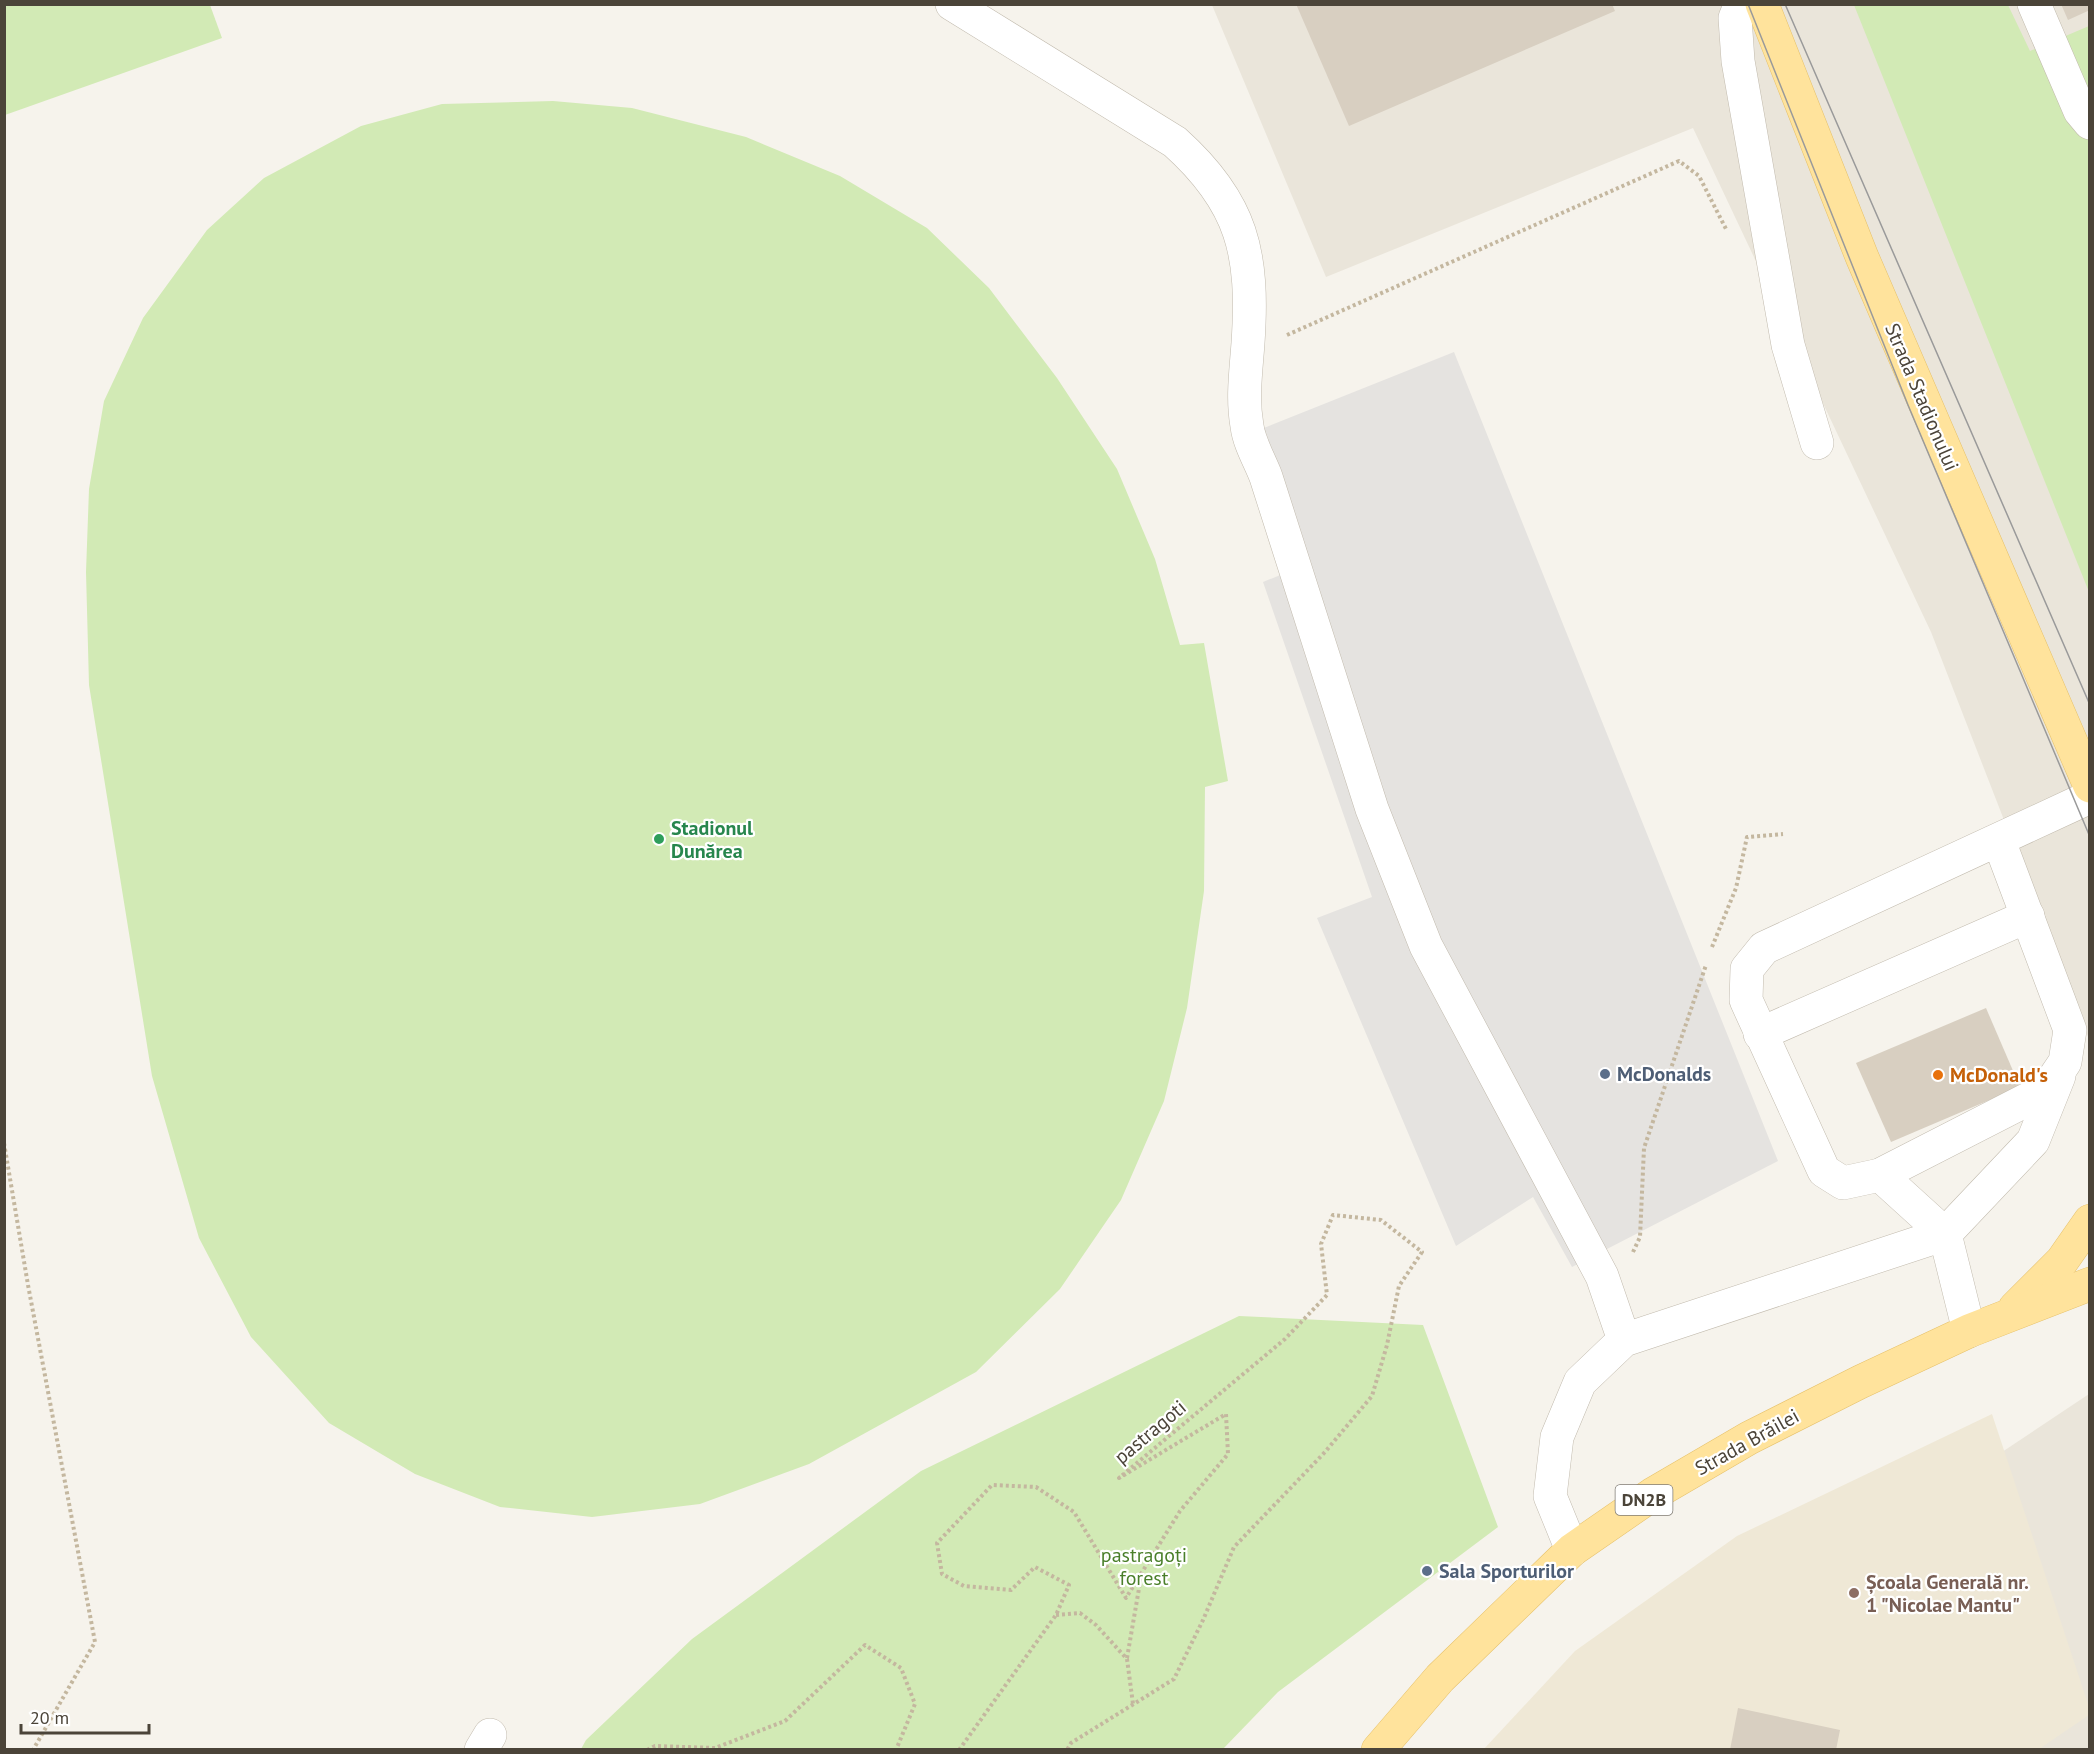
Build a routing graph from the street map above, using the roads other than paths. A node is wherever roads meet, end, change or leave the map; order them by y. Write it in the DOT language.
graph roads {
  1 [pos="952,4"];
  2 [pos="1741,4"];
  3 [pos="1762,4"];
  4 [pos="2034,4"];
  5 [pos="2090,123"];
  6 [pos="1817,443"];
  7 [pos="2090,786"];
  8 [pos="2090,797"];
  9 [pos="1999,841"];
  10 [pos="2028,916"];
  11 [pos="1760,1034"];
  12 [pos="2065,1062"];
  13 [pos="1880,1175"];
  14 [pos="2090,1221"];
  15 [pos="1946,1234"];
  16 [pos="2090,1284"];
  17 [pos="2004,1318"];
  18 [pos="1969,1331"];
  19 [pos="1624,1340"];
  20 [pos="1572,1550"];
  21 [pos="1378,1749"];
  1 -- 19 [label="lane"];
  2 -- 6 [label="lane"];
  3 -- 7 [label="main road, Strada Stadionului"];
  4 -- 5 [label="lane"];
  8 -- 9 [label="lane"];
  9 -- 10 [label="lane"];
  9 -- 11 [label="lane"];
  10 -- 11 [label="lane"];
  10 -- 12 [label="lane"];
  11 -- 13 [label="lane"];
  12 -- 13 [label="lane"];
  12 -- 15 [label="lane"];
  13 -- 15 [label="lane"];
  14 -- 17 [label="main road"];
  15 -- 18 [label="lane"];
  15 -- 19 [label="lane"];
  16 -- 17 [label="main road, Strada Brăilei / DN2B"];
  17 -- 18 [label="main road, Strada Brăilei / DN2B"];
  18 -- 20 [label="main road, Strada Brăilei / DN2B"];
  19 -- 20 [label="lane"];
  20 -- 21 [label="main road, Strada Brăilei / DN2B"];
}
